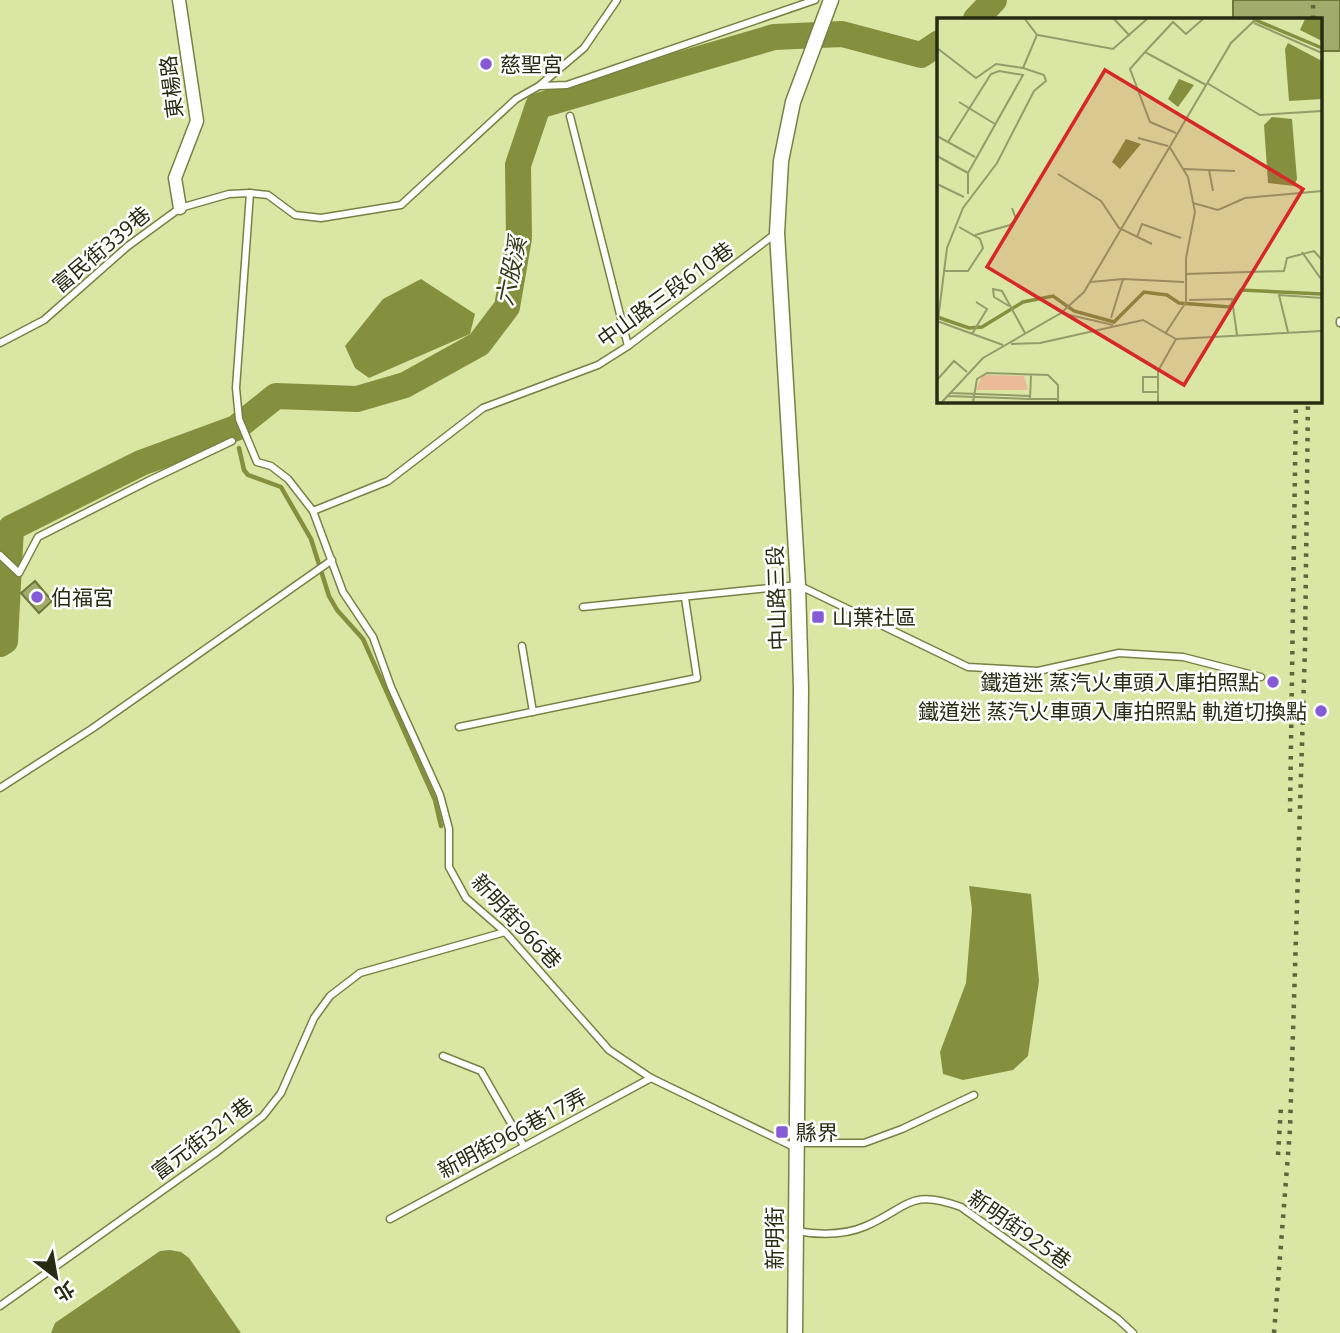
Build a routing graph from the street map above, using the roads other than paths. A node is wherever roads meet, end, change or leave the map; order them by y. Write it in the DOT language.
graph roads {
  1 [pos="179,0"];
  2 [pos="617,0"];
  3 [pos="815,0"];
  4 [pos="831,0"];
  5 [pos="539,86"];
  6 [pos="570,116"];
  7 [pos="250,193"];
  8 [pos="180,208"];
  9 [pos="777,233"];
  10 [pos="0,343"];
  11 [pos="628,346"];
  12 [pos="232,442"];
  13 [pos="313,511"];
  14 [pos="0,555"];
  15 [pos="332,559"];
  16 [pos="798,585"];
  17 [pos="685,598"];
  18 [pos="583,607"];
  19 [pos="522,646"];
  20 [pos="1261,677"];
  21 [pos="533,712"];
  22 [pos="459,727"];
  23 [pos="0,788"];
  24 [pos="505,932"];
  25 [pos="443,1056"];
  26 [pos="651,1078"];
  27 [pos="974,1095"];
  28 [pos="524,1146"];
  29 [pos="796,1146"];
  30 [pos="390,1219"];
  31 [pos="796,1231"];
  32 [pos="0,1306"];
  33 [pos="795,1333"];
  34 [pos="1133,1333"];
  1 -- 8 [label="street, 東楊路"];
  2 -- 5 [label="lane"];
  3 -- 5 [label="lane"];
  4 -- 9 [label="street, 中山路三段"];
  5 -- 7 [label="lane"];
  6 -- 11 [label="lane"];
  7 -- 8 [label="lane, 富民街339巷"];
  7 -- 13 [label="lane, 新明街966巷"];
  8 -- 10 [label="lane, 富民街339巷"];
  9 -- 11 [label="lane, 中山路三段610巷"];
  9 -- 16 [label="street, 中山路三段"];
  11 -- 13 [label="lane, 中山路三段610巷"];
  12 -- 14 [label="lane"];
  13 -- 15 [label="lane, 新明街966巷"];
  15 -- 23 [label="lane"];
  15 -- 24 [label="lane, 新明街966巷"];
  16 -- 17 [label="lane"];
  16 -- 20 [label="lane"];
  16 -- 29 [label="street, 中山路三段"];
  17 -- 18 [label="lane"];
  17 -- 21 [label="lane"];
  19 -- 21 [label="lane"];
  21 -- 22 [label="lane"];
  24 -- 26 [label="lane, 新明街966巷"];
  24 -- 32 [label="lane, 富元街321巷"];
  25 -- 28 [label="lane"];
  26 -- 28 [label="lane, 新明街966巷17弄"];
  26 -- 29 [label="lane, 新明街966巷"];
  27 -- 29 [label="lane"];
  28 -- 30 [label="lane, 新明街966巷17弄"];
  29 -- 31 [label="street, 新明街"];
  31 -- 33 [label="street, 新明街"];
  31 -- 34 [label="lane, 新明街925巷"];
}
